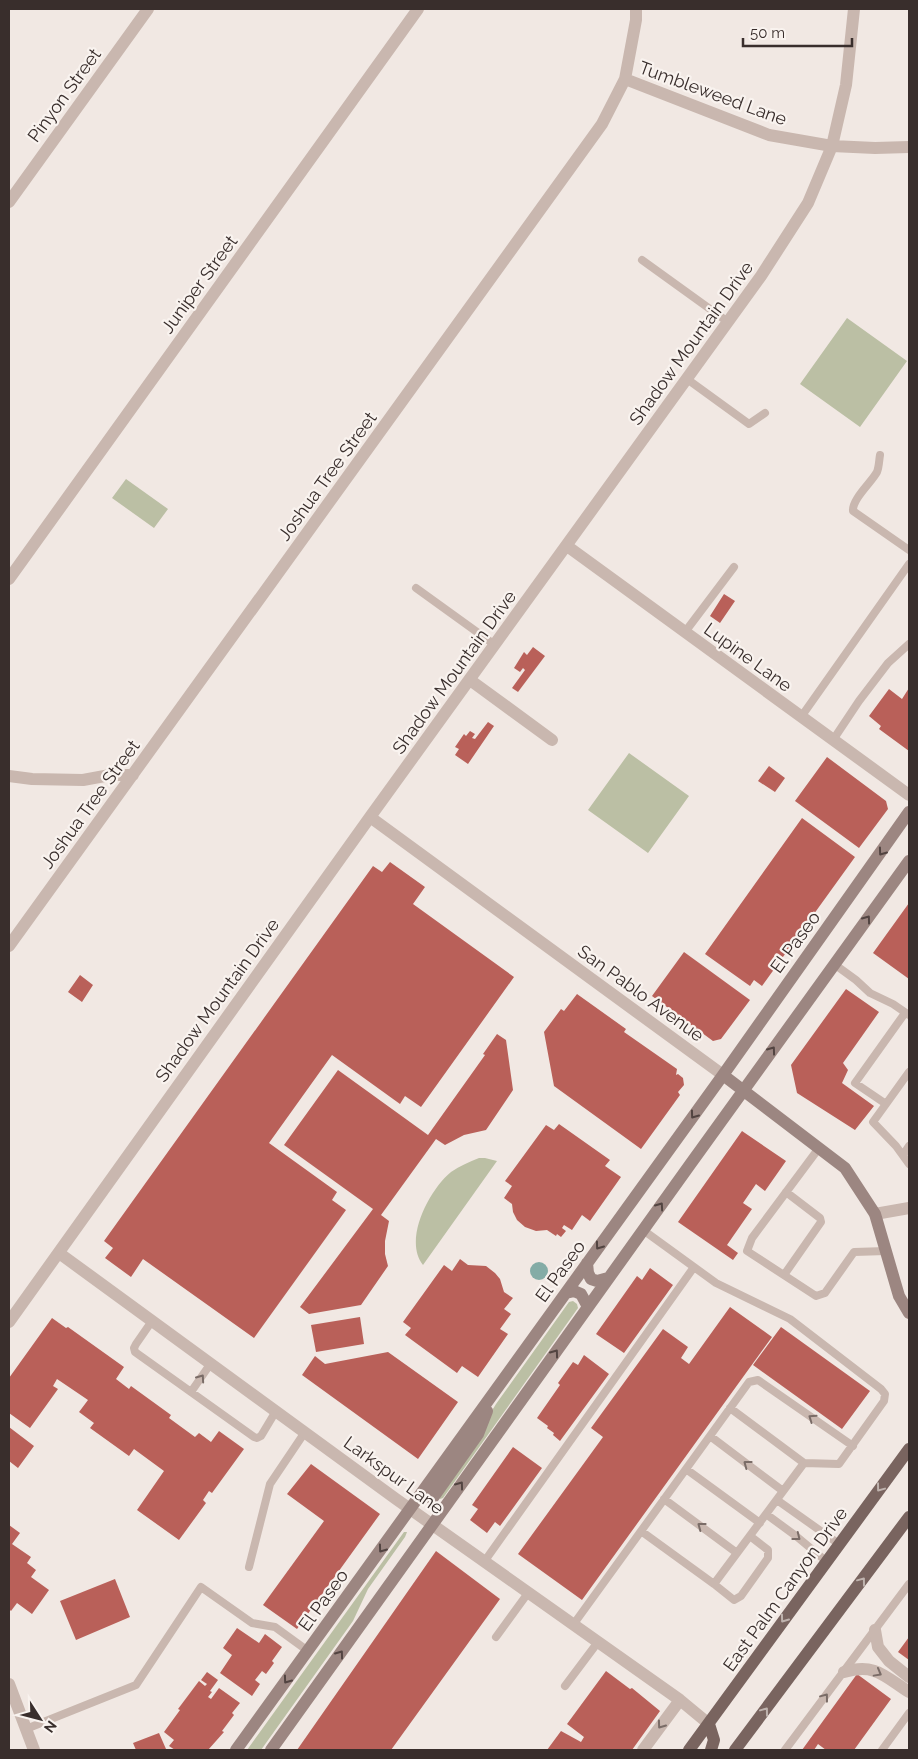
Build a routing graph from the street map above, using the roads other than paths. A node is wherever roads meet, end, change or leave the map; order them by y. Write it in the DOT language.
graph roads {
  1 [pos="148,9"];
  2 [pos="418,9"];
  3 [pos="636,9"];
  4 [pos="854,9"];
  5 [pos="624,80"];
  6 [pos="832,146"];
  7 [pos="909,147"];
  8 [pos="9,202"];
  9 [pos="642,260"];
  10 [pos="728,322"];
  11 [pos="687,379"];
  12 [pos="765,414"];
  13 [pos="880,456"];
  14 [pos="567,546"];
  15 [pos="909,550"];
  16 [pos="909,564"];
  17 [pos="734,567"];
  18 [pos="9,579"];
  19 [pos="416,588"];
  20 [pos="685,632"];
  21 [pos="909,644"];
  22 [pos="495,645"];
  23 [pos="470,680"];
  24 [pos="801,717"];
  25 [pos="552,740"];
  26 [pos="833,740"];
  27 [pos="133,775"];
  28 [pos="9,776"];
  29 [pos="909,795"];
  30 [pos="909,812"];
  31 [pos="370,817"];
  32 [pos="909,861"];
  33 [pos="9,946"];
  34 [pos="834,964"];
  35 [pos="907,1014"];
  36 [pos="909,1072"];
  37 [pos="723,1075"];
  38 [pos="743,1090"];
  39 [pos="886,1104"];
  40 [pos="909,1146"];
  41 [pos="819,1148"];
  42 [pos="903,1155"];
  43 [pos="909,1164"];
  44 [pos="786,1192"];
  45 [pos="909,1208"];
  46 [pos="875,1214"];
  47 [pos="643,1230"];
  48 [pos="886,1252"];
  49 [pos="59,1253"];
  50 [pos="588,1263"];
  51 [pos="694,1267"];
  52 [pos="784,1275"];
  53 [pos="608,1278"];
  54 [pos="566,1293"];
  55 [pos="588,1306"];
  56 [pos="909,1313"];
  57 [pos="152,1320"];
  58 [pos="9,1322"];
  59 [pos="211,1364"];
  60 [pos="191,1392"];
  61 [pos="494,1393"];
  62 [pos="730,1408"];
  63 [pos="276,1412"];
  64 [pos="305,1432"];
  65 [pos="710,1436"];
  66 [pos="853,1446"];
  67 [pos="909,1449"];
  68 [pos="804,1463"];
  69 [pos="686,1469"];
  70 [pos="783,1491"];
  71 [pos="432,1499"];
  72 [pos="664,1499"];
  73 [pos="777,1500"];
  74 [pos="411,1509"];
  75 [pos="766,1514"];
  76 [pos="909,1517"];
  77 [pos="760,1523"];
  78 [pos="432,1524"];
  79 [pos="642,1531"];
  80 [pos="750,1536"];
  81 [pos="839,1544"];
  82 [pos="737,1553"];
  83 [pos="826,1561"];
  84 [pos="484,1562"];
  85 [pos="249,1568"];
  86 [pos="714,1584"];
  87 [pos="909,1584"];
  88 [pos="528,1593"];
  89 [pos="574,1625"];
  90 [pos="875,1630"];
  91 [pos="496,1637"];
  92 [pos="598,1642"];
  93 [pos="308,1651"];
  94 [pos="844,1672"];
  95 [pos="909,1677"];
  96 [pos="9,1684"];
  97 [pos="565,1686"];
  98 [pos="909,1692"];
  99 [pos="680,1700"];
  100 [pos="909,1713"];
  101 [pos="709,1724"];
  102 [pos="26,1729"];
  103 [pos="785,1749"];
  104 [pos="34,1750"];
  105 [pos="236,1750"];
  106 [pos="271,1750"];
  107 [pos="643,1750"];
  108 [pos="689,1750"];
  109 [pos="710,1750"];
  110 [pos="736,1750"];
  111 [pos="882,1750"];
  1 -- 8 [label="street, Pinyon Street"];
  2 -- 18 [label="street, Juniper Street"];
  3 -- 5 [label="street, Joshua Tree Street"];
  4 -- 6 [label="street, Shadow Mountain Drive"];
  5 -- 6 [label="street, Tumbleweed Lane"];
  5 -- 27 [label="street, Joshua Tree Street"];
  6 -- 7 [label="street, Tumbleweed Lane"];
  6 -- 10 [label="street, Shadow Mountain Drive"];
  9 -- 10 [label="lane"];
  10 -- 11 [label="street, Shadow Mountain Drive"];
  11 -- 12 [label="lane"];
  11 -- 14 [label="street, Shadow Mountain Drive"];
  13 -- 15 [label="lane"];
  14 -- 20 [label="street, Lupine Lane"];
  14 -- 22 [label="street, Shadow Mountain Drive"];
  16 -- 24 [label="lane"];
  17 -- 20 [label="lane"];
  19 -- 22 [label="lane"];
  20 -- 24 [label="street, Lupine Lane"];
  21 -- 26 [label="lane"];
  22 -- 23 [label="street, Shadow Mountain Drive"];
  23 -- 25 [label="street"];
  23 -- 31 [label="street, Shadow Mountain Drive"];
  24 -- 26 [label="street, Lupine Lane"];
  26 -- 29 [label="street, Lupine Lane"];
  27 -- 28 [label="street"];
  27 -- 33 [label="street, Joshua Tree Street"];
  30 -- 37 [label="street, El Paseo, one-way"];
  31 -- 37 [label="street, San Pablo Avenue"];
  31 -- 49 [label="street, Shadow Mountain Drive"];
  34 -- 32 [label="street, one-way"];
  34 -- 35 [label="lane"];
  38 -- 34 [label="street, one-way"];
  35 -- 39 [label="lane"];
  36 -- 39 [label="lane"];
  37 -- 38 [label="street, San Pablo Avenue"];
  37 -- 50 [label="street, El Paseo, one-way"];
  38 -- 41 [label="street, San Pablo Avenue"];
  47 -- 38 [label="street, one-way"];
  39 -- 42 [label="lane"];
  40 -- 42 [label="lane"];
  41 -- 44 [label="lane"];
  41 -- 46 [label="street, San Pablo Avenue"];
  42 -- 43 [label="lane"];
  44 -- 52 [label="lane"];
  44 -- 52 [label="lane"];
  45 -- 46 [label="street"];
  46 -- 48 [label="street, San Pablo Avenue"];
  47 -- 51 [label="lane"];
  47 -- 53 [label="street"];
  48 -- 52 [label="lane"];
  48 -- 56 [label="street, San Pablo Avenue"];
  49 -- 57 [label="street, Larkspur Lane"];
  49 -- 58 [label="street, Shadow Mountain Drive"];
  50 -- 53 [label="street"];
  50 -- 54 [label="street, El Paseo"];
  51 -- 66 [label="lane"];
  51 -- 84 [label="lane"];
  53 -- 55 [label="street"];
  54 -- 55 [label="street"];
  54 -- 61 [label="street, El Paseo"];
  78 -- 55 [label="street, one-way"];
  57 -- 59 [label="street, Larkspur Lane"];
  57 -- 60 [label="lane"];
  60 -- 59 [label="lane, one-way"];
  59 -- 63 [label="street, Larkspur Lane"];
  60 -- 63 [label="lane"];
  61 -- 71 [label="street"];
  61 -- 74 [label="street, El Paseo"];
  62 -- 65 [label="lane"];
  66 -- 62 [label="lane, one-way"];
  62 -- 68 [label="lane"];
  63 -- 64 [label="street, Larkspur Lane"];
  64 -- 74 [label="street, Larkspur Lane"];
  64 -- 85 [label="lane"];
  65 -- 69 [label="lane"];
  70 -- 65 [label="lane, one-way"];
  66 -- 68 [label="lane"];
  67 -- 81 [label="main road, East Palm Canyon Drive, one-way"];
  68 -- 70 [label="lane"];
  69 -- 72 [label="lane"];
  69 -- 77 [label="lane"];
  70 -- 73 [label="lane"];
  72 -- 79 [label="lane"];
  82 -- 72 [label="lane, one-way"];
  73 -- 75 [label="lane"];
  73 -- 81 [label="lane"];
  74 -- 78 [label="street, Larkspur Lane"];
  74 -- 93 [label="street, El Paseo, one-way"];
  75 -- 77 [label="lane"];
  75 -- 83 [label="lane, one-way"];
  110 -- 76 [label="main road, one-way"];
  77 -- 80 [label="lane"];
  78 -- 84 [label="street, Larkspur Lane"];
  106 -- 78 [label="street, one-way"];
  79 -- 86 [label="lane"];
  79 -- 89 [label="lane"];
  80 -- 82 [label="lane"];
  80 -- 86 [label="lane"];
  81 -- 83 [label="main road, East Palm Canyon Drive"];
  82 -- 86 [label="lane"];
  83 -- 101 [label="main road, East Palm Canyon Drive, one-way"];
  84 -- 88 [label="street, Larkspur Lane"];
  87 -- 90 [label="lane"];
  88 -- 89 [label="street, Larkspur Lane"];
  88 -- 91 [label="lane"];
  89 -- 92 [label="street, Larkspur Lane"];
  90 -- 94 [label="lane"];
  90 -- 95 [label="street"];
  92 -- 97 [label="lane"];
  92 -- 99 [label="street, Larkspur Lane"];
  93 -- 102 [label="lane"];
  93 -- 105 [label="street, El Paseo, one-way"];
  94 -- 98 [label="street, one-way"];
  103 -- 94 [label="lane, one-way"];
  96 -- 102 [label="street"];
  99 -- 101 [label="street, Larkspur Lane"];
  99 -- 107 [label="street, one-way"];
  100 -- 111 [label="lane"];
  101 -- 108 [label="main road, East Palm Canyon Drive"];
  101 -- 109 [label="main road"];
  102 -- 104 [label="street"];
}
